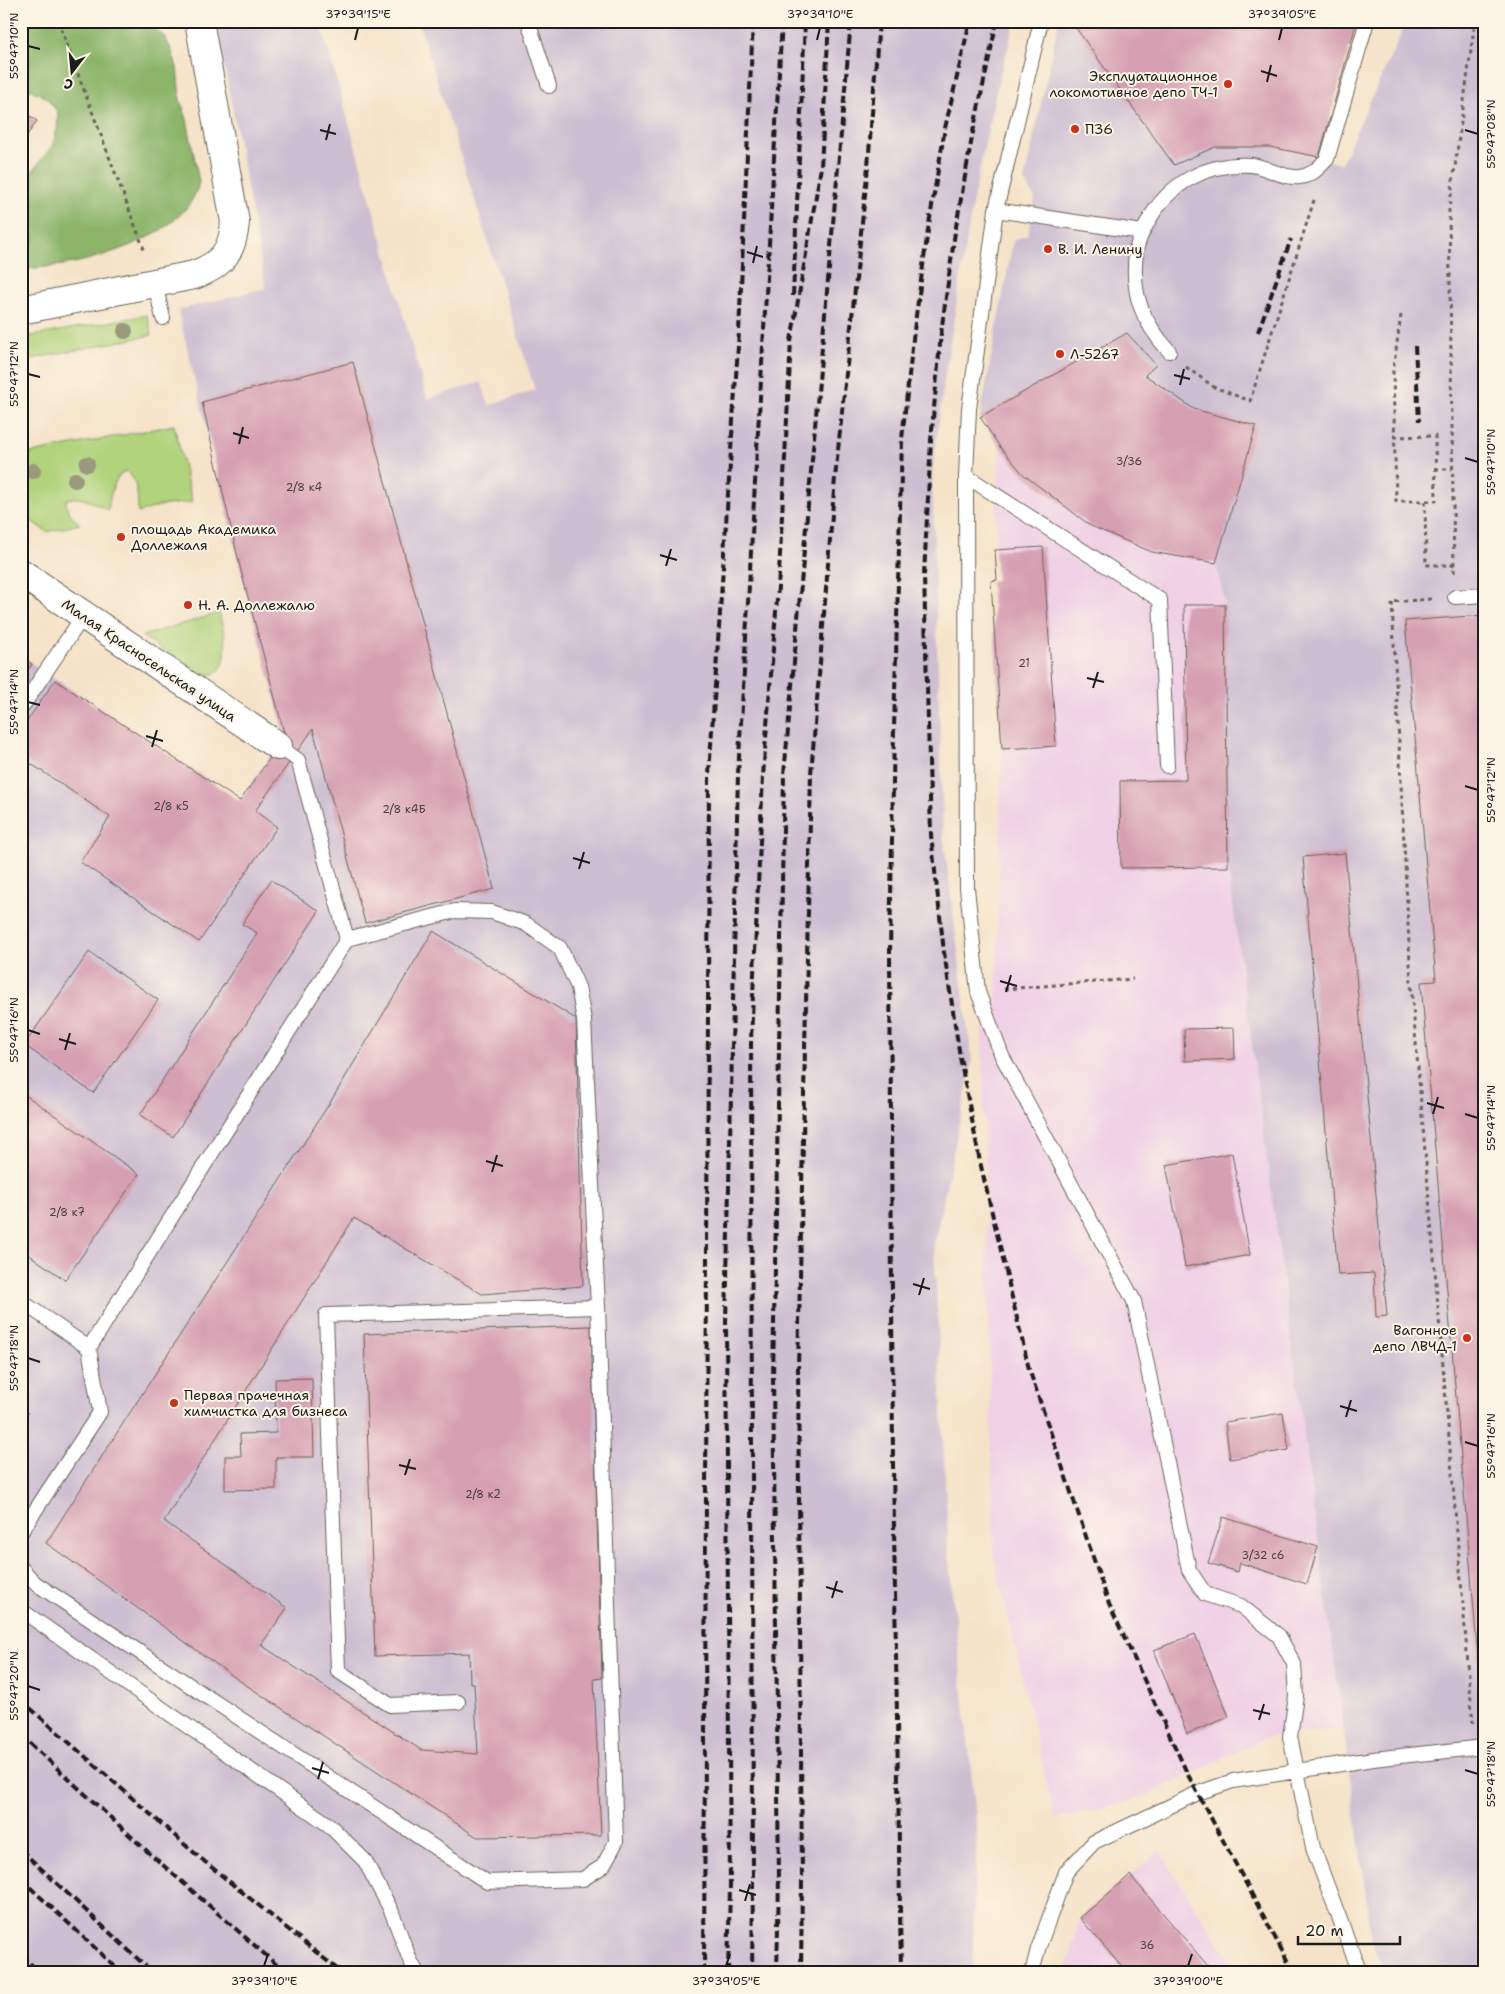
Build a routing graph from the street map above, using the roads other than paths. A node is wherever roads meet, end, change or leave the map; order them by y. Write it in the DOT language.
graph roads {
  1 [pos="199,21"];
  2 [pos="528,21"];
  3 [pos="1041,21"];
  4 [pos="1367,21"];
  5 [pos="549,86"];
  6 [pos="996,210"];
  7 [pos="1142,232"];
  8 [pos="155,284"];
  9 [pos="21,310"];
  10 [pos="163,318"];
  11 [pos="1169,351"];
  12 [pos="966,476"];
  13 [pos="21,573"];
  14 [pos="1484,595"];
  15 [pos="1455,598"];
  16 [pos="84,615"];
  17 [pos="21,708"];
  18 [pos="278,746"];
  19 [pos="1166,766"];
  20 [pos="347,939"];
  21 [pos="21,1301"];
  22 [pos="598,1307"];
  23 [pos="89,1348"];
  24 [pos="21,1532"];
  25 [pos="21,1568"];
  26 [pos="21,1610"];
  27 [pos="458,1702"];
  28 [pos="1479,1747"];
  29 [pos="1298,1772"];
  30 [pos="418,1973"];
  31 [pos="1032,1973"];
  32 [pos="1360,1973"];
  1 -- 8 [label="street"];
  2 -- 5 [label="lane"];
  3 -- 6 [label="lane"];
  4 -- 7 [label="lane"];
  6 -- 7 [label="lane"];
  6 -- 12 [label="lane"];
  7 -- 11 [label="lane"];
  8 -- 9 [label="street"];
  8 -- 10 [label="lane"];
  12 -- 19 [label="lane"];
  12 -- 29 [label="lane"];
  13 -- 16 [label="street, Малая Красносельская улица"];
  14 -- 15 [label="lane"];
  16 -- 17 [label="lane"];
  16 -- 18 [label="street, Малая Красносельская улица"];
  18 -- 20 [label="lane"];
  20 -- 22 [label="lane"];
  20 -- 23 [label="lane"];
  21 -- 23 [label="lane"];
  22 -- 25 [label="lane"];
  22 -- 27 [label="lane"];
  23 -- 24 [label="lane"];
  26 -- 30 [label="lane"];
  28 -- 29 [label="lane"];
  29 -- 31 [label="lane"];
  29 -- 32 [label="lane"];
}
